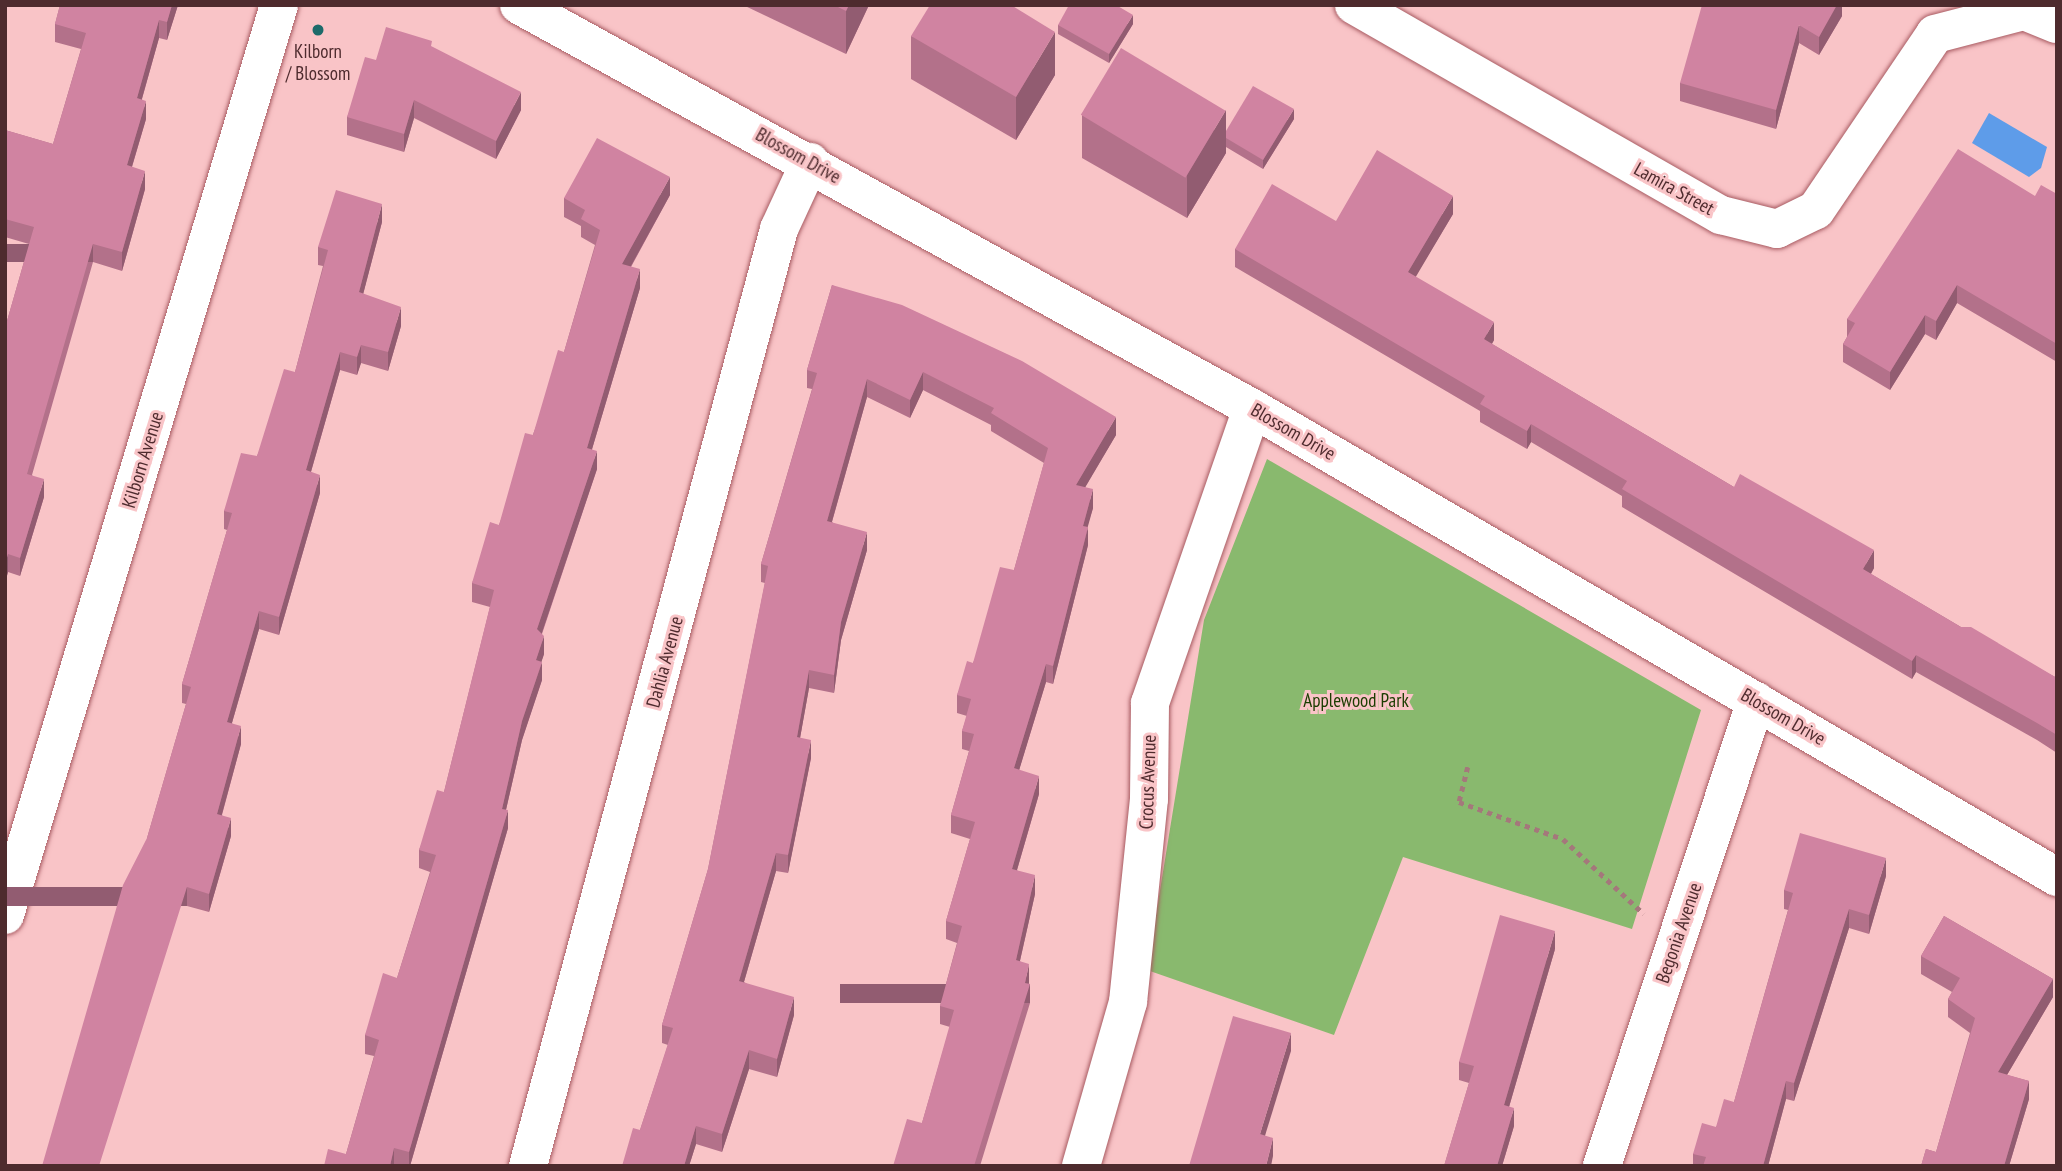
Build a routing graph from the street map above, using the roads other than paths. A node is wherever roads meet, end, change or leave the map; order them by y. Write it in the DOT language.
graph roads {
  1 [pos="279,5"];
  2 [pos="519,5"];
  3 [pos="1354,5"];
  4 [pos="2057,24"];
  5 [pos="810,162"];
  6 [pos="1252,408"];
  7 [pos="1756,701"];
  8 [pos="2057,877"];
  9 [pos="5,915"];
  10 [pos="528,1166"];
  11 [pos="1081,1166"];
  12 [pos="1602,1166"];
  1 -- 9 [label="street, Kilborn Avenue"];
  2 -- 5 [label="street, Blossom Drive"];
  3 -- 4 [label="street, Lamira Street"];
  5 -- 6 [label="street, Blossom Drive"];
  5 -- 10 [label="street, Dahlia Avenue"];
  6 -- 7 [label="street, Blossom Drive"];
  6 -- 11 [label="street, Crocus Avenue"];
  7 -- 8 [label="street, Blossom Drive"];
  7 -- 12 [label="street, Begonia Avenue"];
}
